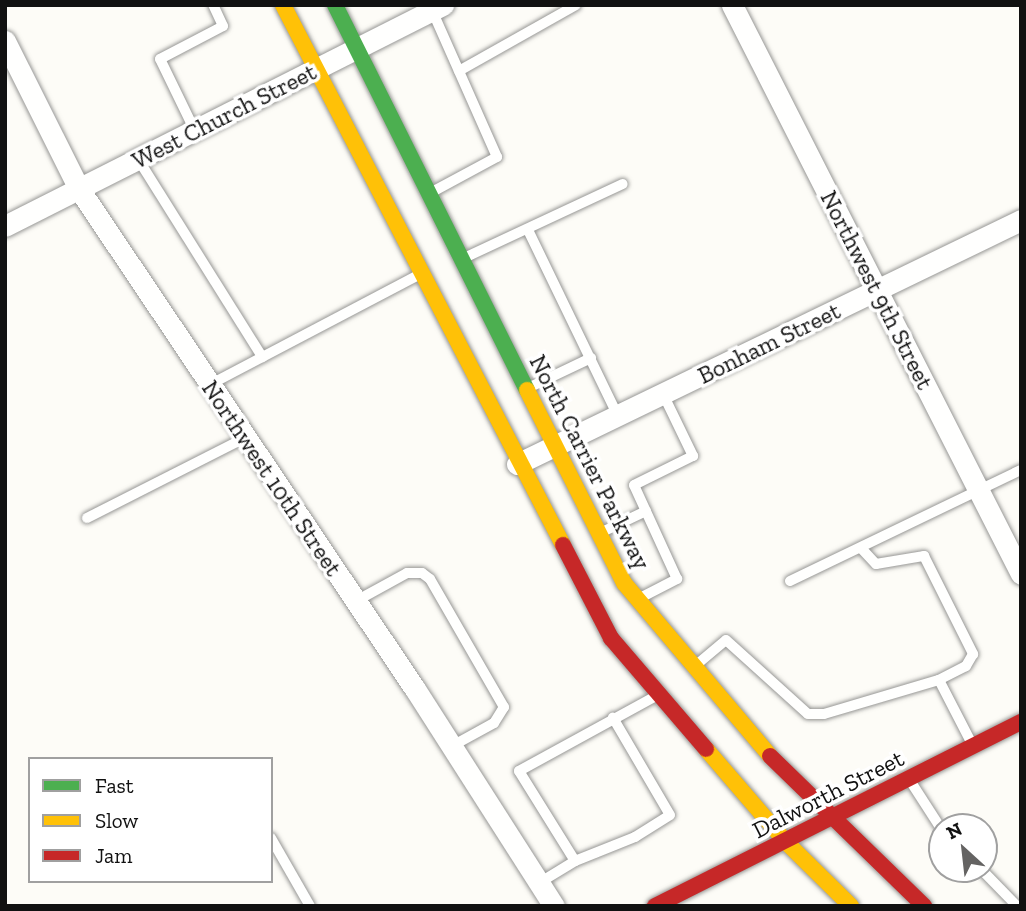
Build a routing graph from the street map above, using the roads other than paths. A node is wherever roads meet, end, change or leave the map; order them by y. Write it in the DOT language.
graph roads {
  1 [pos="213,5"];
  2 [pos="283,5"];
  3 [pos="335,5"];
  4 [pos="576,5"];
  5 [pos="732,5"];
  6 [pos="438,8"];
  7 [pos="5,41"];
  8 [pos="356,49"];
  9 [pos="315,69"];
  10 [pos="459,71"];
  11 [pos="195,131"];
  12 [pos="138,159"];
  13 [pos="623,184"];
  14 [pos="79,189"];
  15 [pos="429,194"];
  16 [pos="1021,220"];
  17 [pos="5,226"];
  18 [pos="528,230"];
  19 [pos="462,259"];
  20 [pos="420,274"];
  21 [pos="877,290"];
  22 [pos="262,357"];
  23 [pos="591,358"];
  24 [pos="209,385"];
  25 [pos="528,388"];
  26 [pos="663,394"];
  27 [pos="618,416"];
  28 [pos="245,438"];
  29 [pos="557,446"];
  30 [pos="517,464"];
  31 [pos="1021,470"];
  32 [pos="979,491"];
  33 [pos="646,511"];
  34 [pos="87,518"];
  35 [pos="600,533"];
  36 [pos="861,548"];
  37 [pos="1021,574"];
  38 [pos="790,581"];
  39 [pos="638,600"];
  40 [pos="356,601"];
  41 [pos="694,667"];
  42 [pos="939,680"];
  43 [pos="658,695"];
  44 [pos="612,718"];
  45 [pos="1021,722"];
  46 [pos="973,746"];
  47 [pos="452,747"];
  48 [pos="908,779"];
  49 [pos="931,813"];
  50 [pos="829,818"];
  51 [pos="273,841"];
  52 [pos="785,841"];
  53 [pos="575,861"];
  54 [pos="539,883"];
  55 [pos="995,883"];
  56 [pos="310,906"];
  57 [pos="554,906"];
  58 [pos="655,906"];
  59 [pos="852,906"];
  60 [pos="924,906"];
  61 [pos="1017,906"];
  1 -- 11 [label="lane"];
  2 -- 9 [label="main road"];
  3 -- 8 [label="main road, North Carrier Parkway"];
  4 -- 10 [label="lane"];
  5 -- 21 [label="street, Northwest 9th Street"];
  6 -- 8 [label="street, West Church Street"];
  6 -- 10 [label="lane"];
  7 -- 14 [label="street, Northwest 10th Street"];
  8 -- 9 [label="street, West Church Street"];
  8 -- 15 [label="main road, North Carrier Parkway"];
  9 -- 11 [label="street, West Church Street"];
  9 -- 20 [label="main road"];
  10 -- 15 [label="lane"];
  11 -- 12 [label="street, West Church Street"];
  12 -- 14 [label="street, West Church Street"];
  12 -- 22 [label="lane"];
  13 -- 18 [label="lane"];
  14 -- 17 [label="street, West Church Street"];
  14 -- 24 [label="street, Northwest 10th Street"];
  15 -- 19 [label="main road, North Carrier Parkway"];
  16 -- 21 [label="street, Bonham Street"];
  18 -- 19 [label="lane"];
  18 -- 23 [label="lane"];
  19 -- 25 [label="main road, North Carrier Parkway"];
  20 -- 22 [label="lane"];
  20 -- 30 [label="main road"];
  21 -- 26 [label="street, Bonham Street"];
  21 -- 32 [label="street, Northwest 9th Street"];
  22 -- 24 [label="lane"];
  23 -- 25 [label="lane"];
  23 -- 27 [label="lane"];
  24 -- 28 [label="street, Northwest 10th Street"];
  25 -- 29 [label="main road, North Carrier Parkway"];
  26 -- 27 [label="street, Bonham Street"];
  26 -- 33 [label="lane"];
  27 -- 29 [label="street, Bonham Street"];
  28 -- 34 [label="lane"];
  28 -- 40 [label="street, Northwest 10th Street"];
  29 -- 30 [label="street, Bonham Street"];
  29 -- 35 [label="main road, North Carrier Parkway"];
  30 -- 43 [label="main road"];
  31 -- 32 [label="lane"];
  32 -- 36 [label="lane"];
  32 -- 37 [label="street, Northwest 9th Street"];
  33 -- 35 [label="lane"];
  33 -- 39 [label="lane"];
  35 -- 39 [label="main road, North Carrier Parkway"];
  36 -- 38 [label="lane"];
  36 -- 42 [label="lane"];
  39 -- 41 [label="main road, North Carrier Parkway"];
  40 -- 47 [label="street, Northwest 10th Street"];
  40 -- 47 [label="lane"];
  41 -- 42 [label="lane"];
  41 -- 50 [label="main road, North Carrier Parkway"];
  42 -- 46 [label="lane"];
  43 -- 44 [label="lane"];
  43 -- 52 [label="main road"];
  44 -- 53 [label="lane"];
  44 -- 53 [label="lane"];
  45 -- 46 [label="main road, Dalworth Street"];
  46 -- 48 [label="main road, Dalworth Street"];
  47 -- 54 [label="street, Northwest 10th Street"];
  48 -- 49 [label="lane"];
  48 -- 50 [label="main road, Dalworth Street"];
  50 -- 52 [label="main road, Dalworth Street"];
  50 -- 60 [label="main road, North Carrier Parkway"];
  51 -- 56 [label="lane"];
  52 -- 58 [label="main road, Dalworth Street"];
  52 -- 59 [label="main road"];
  53 -- 54 [label="lane"];
  54 -- 57 [label="street, Northwest 10th Street"];
  55 -- 61 [label="lane"];
}
